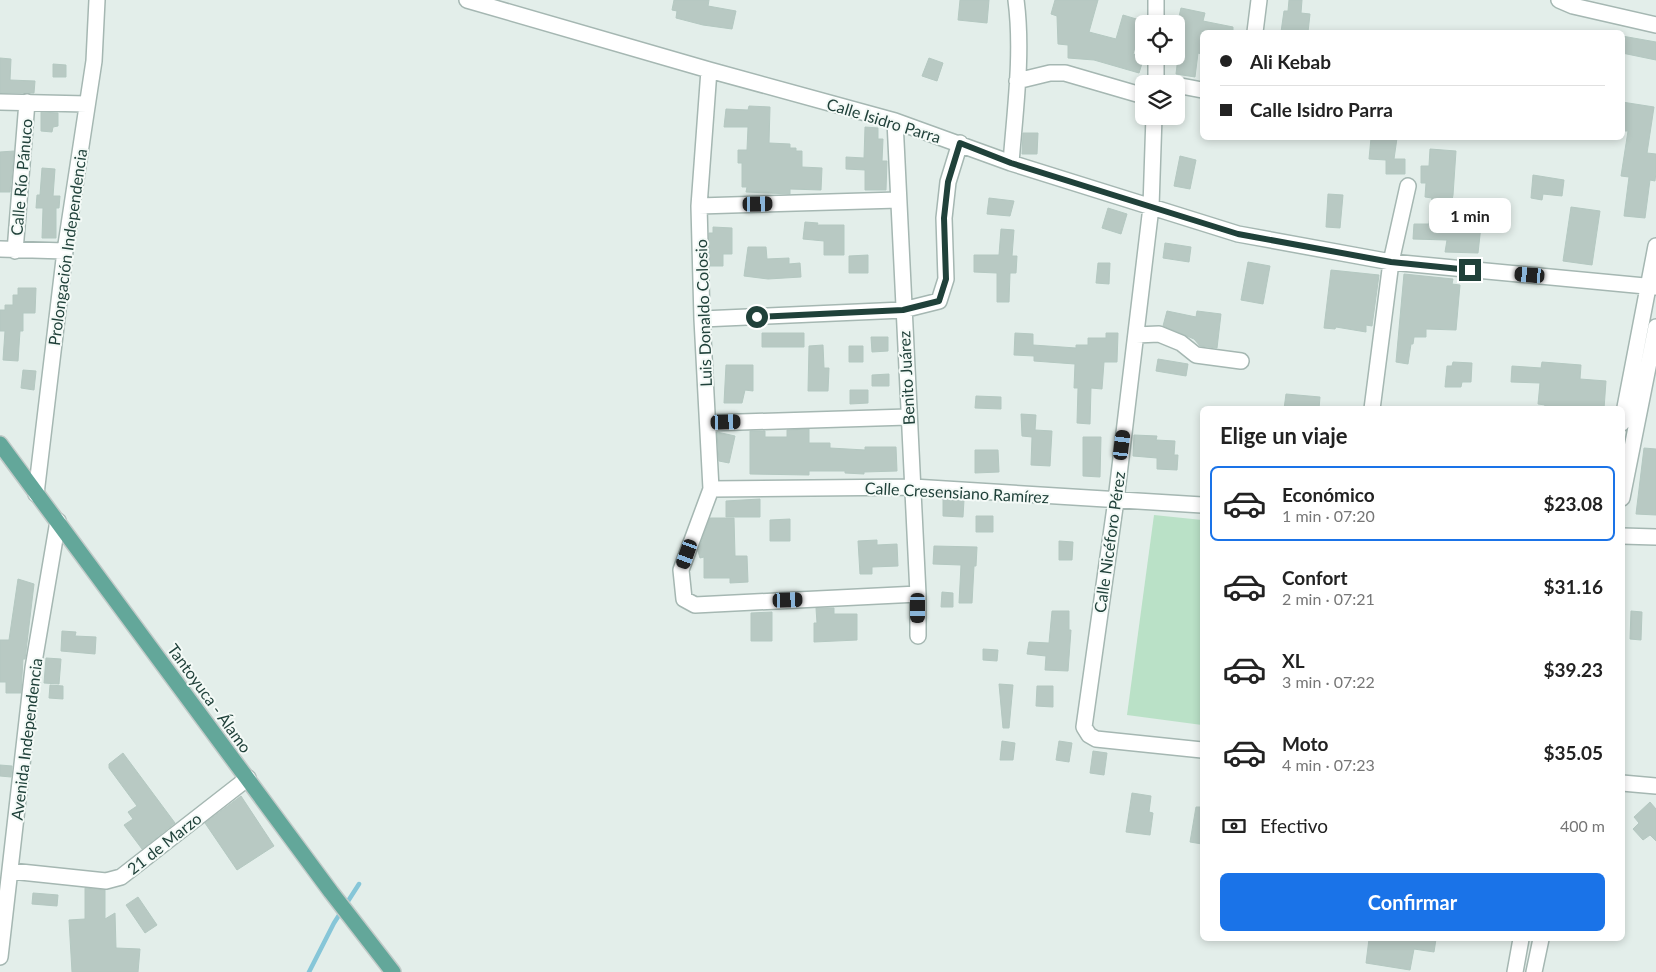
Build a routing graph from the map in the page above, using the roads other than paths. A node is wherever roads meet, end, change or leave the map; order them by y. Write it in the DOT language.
graph roads {
  1 [pos="96,0"];
  2 [pos="467,0"];
  3 [pos="1016,0"];
  4 [pos="1156,0"];
  5 [pos="1259,0"];
  6 [pos="1560,0"];
  7 [pos="1156,15"];
  8 [pos="1656,25"];
  9 [pos="1255,30"];
  10 [pos="708,70"];
  11 [pos="1017,82"];
  12 [pos="1185,87"];
  13 [pos="1200,90"];
  14 [pos="1135,93"];
  15 [pos="0,102"];
  16 [pos="26,102"];
  17 [pos="87,104"];
  18 [pos="895,121"];
  19 [pos="1154,125"];
  20 [pos="960,143"];
  21 [pos="1011,163"];
  22 [pos="1408,186"];
  23 [pos="898,200"];
  24 [pos="699,206"];
  25 [pos="1151,207"];
  26 [pos="1656,246"];
  27 [pos="7,250"];
  28 [pos="65,250"];
  29 [pos="1391,262"];
  30 [pos="1652,287"];
  31 [pos="903,310"];
  32 [pos="702,319"];
  33 [pos="1656,327"];
  34 [pos="1136,335"];
  35 [pos="1241,361"];
  36 [pos="1372,406"];
  37 [pos="1625,409"];
  38 [pos="908,416"];
  39 [pos="708,423"];
  40 [pos="0,444"];
  41 [pos="1625,483"];
  42 [pos="913,487"];
  43 [pos="711,489"];
  44 [pos="36,494"];
  45 [pos="1116,500"];
  46 [pos="1200,505"];
  47 [pos="58,521"];
  48 [pos="1625,536"];
  49 [pos="1656,537"];
  50 [pos="918,594"];
  51 [pos="918,636"];
  52 [pos="1200,750"];
  53 [pos="248,778"];
  54 [pos="1625,783"];
  55 [pos="1656,786"];
  56 [pos="11,871"];
  57 [pos="1521,941"];
  58 [pos="1541,941"];
  59 [pos="0,957"];
  60 [pos="391,969"];
  61 [pos="1515,972"];
  62 [pos="1534,972"];
  1 -- 17 [label="street, Prolongación Independencia"];
  2 -- 10 [label="street, Calle Isidro Parra"];
  3 -- 11 [label="street"];
  4 -- 7 [label="street"];
  5 -- 9 [label="street"];
  6 -- 8 [label="street"];
  10 -- 18 [label="street, Calle Isidro Parra"];
  10 -- 24 [label="street, Luis Donaldo Colosio"];
  11 -- 14 [label="street"];
  11 -- 21 [label="street"];
  12 -- 13 [label="street"];
  15 -- 16 [label="street"];
  16 -- 17 [label="street"];
  16 -- 27 [label="street, Calle Río Pánuco"];
  17 -- 28 [label="street, Prolongación Independencia"];
  18 -- 20 [label="street, Calle Isidro Parra"];
  18 -- 23 [label="street, Benito Juárez"];
  19 -- 25 [label="street, Calle Nicéforo Pérez"];
  20 -- 21 [label="street, Calle Isidro Parra"];
  20 -- 31 [label="street"];
  21 -- 25 [label="street, Calle Isidro Parra"];
  22 -- 29 [label="street"];
  23 -- 24 [label="street"];
  23 -- 31 [label="street, Benito Juárez"];
  24 -- 32 [label="street, Luis Donaldo Colosio"];
  25 -- 29 [label="street, Calle Isidro Parra"];
  25 -- 34 [label="street, Calle Nicéforo Pérez"];
  26 -- 30 [label="street"];
  27 -- 28 [label="street"];
  28 -- 44 [label="street, Prolongación Independencia"];
  29 -- 30 [label="street, Calle Isidro Parra"];
  29 -- 36 [label="street"];
  30 -- 37 [label="street"];
  31 -- 32 [label="street"];
  31 -- 38 [label="street, Benito Juárez"];
  32 -- 39 [label="street, Luis Donaldo Colosio"];
  33 -- 41 [label="street"];
  34 -- 35 [label="street"];
  34 -- 45 [label="street, Calle Nicéforo Pérez"];
  38 -- 39 [label="street"];
  38 -- 42 [label="street, Benito Juárez"];
  39 -- 43 [label="street, Luis Donaldo Colosio"];
  40 -- 44 [label="main road, Tantoyuca - Álamo"];
  42 -- 43 [label="street, Calle Cresensiano Ramírez"];
  42 -- 45 [label="street, Calle Cresensiano Ramírez"];
  42 -- 50 [label="street, Benito Juárez"];
  43 -- 50 [label="street, Luis Donaldo Colosio"];
  44 -- 47 [label="main road, Tantoyuca - Álamo"];
  45 -- 46 [label="street, Calle Cresensiano Ramírez"];
  45 -- 52 [label="street, Calle Nicéforo Pérez"];
  47 -- 53 [label="main road, Tantoyuca - Álamo"];
  47 -- 56 [label="street, Avenida Independencia"];
  48 -- 49 [label="street"];
  50 -- 51 [label="street, Benito Juárez"];
  53 -- 56 [label="street, 21 de Marzo"];
  53 -- 60 [label="main road, Tantoyuca - Álamo"];
  54 -- 55 [label="street"];
  56 -- 59 [label="street, Avenida Independencia"];
  57 -- 61 [label="street"];
  58 -- 62 [label="street"];
}
